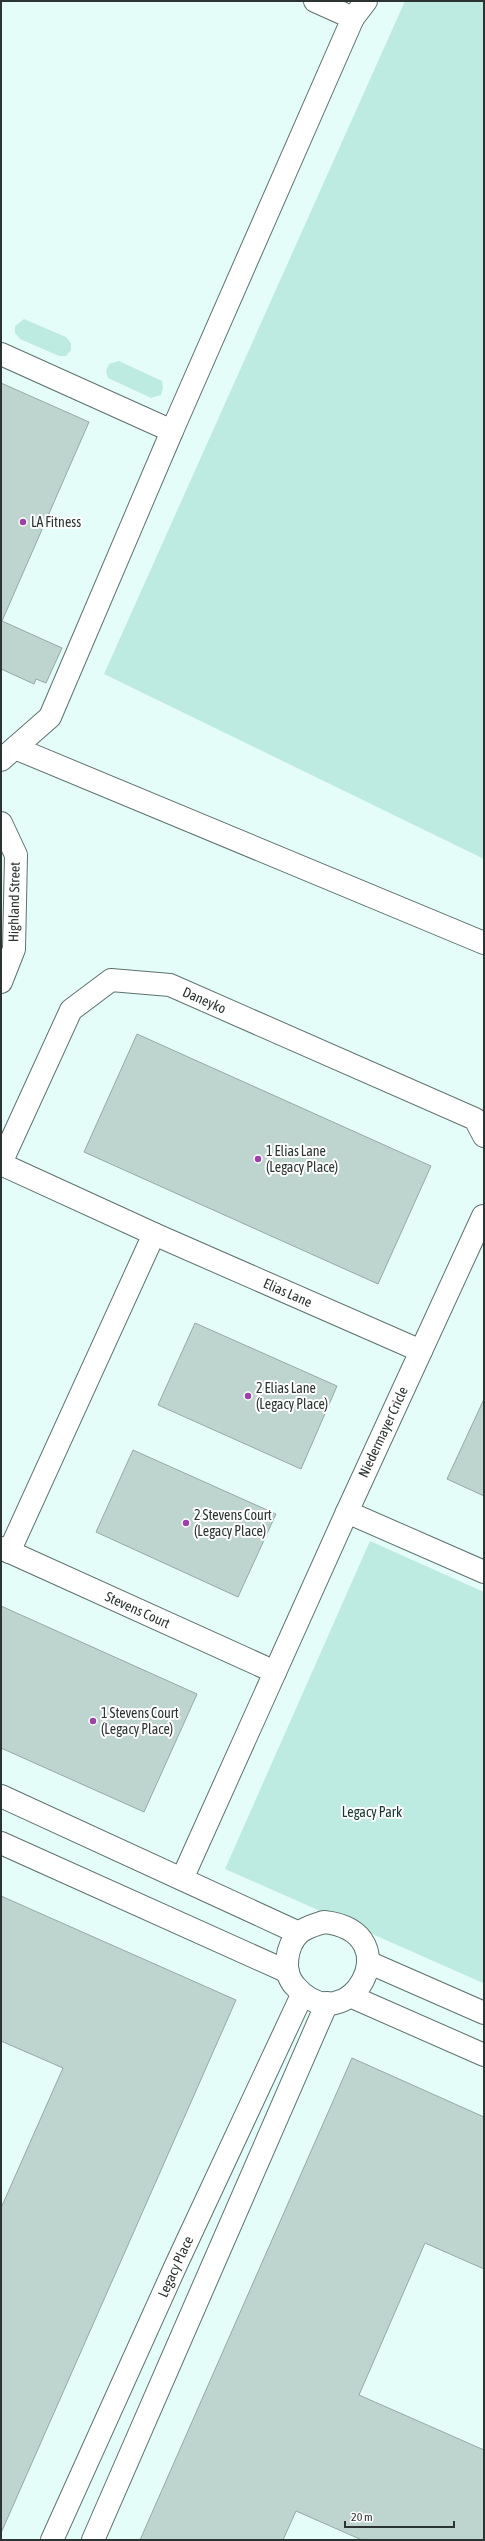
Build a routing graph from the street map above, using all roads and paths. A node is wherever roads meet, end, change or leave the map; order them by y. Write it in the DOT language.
graph roads {
  1 [pos="315,1"];
  2 [pos="366,1"];
  3 [pos="353,18"];
  4 [pos="1,354"];
  5 [pos="172,431"];
  6 [pos="8,754"];
  7 [pos="1,823"];
  8 [pos="484,943"];
  9 [pos="1,982"];
  10 [pos="484,1136"];
  11 [pos="1,1163"];
  12 [pos="484,1214"];
  13 [pos="154,1234"];
  14 [pos="421,1351"];
  15 [pos="346,1512"];
  16 [pos="5,1550"];
  17 [pos="484,1572"];
  18 [pos="275,1672"];
  19 [pos="1,1796"];
  20 [pos="1,1843"];
  21 [pos="182,1879"];
  22 [pos="299,1933"];
  23 [pos="370,1963"];
  24 [pos="288,1972"];
  25 [pos="302,1995"];
  26 [pos="350,1996"];
  27 [pos="327,2004"];
  28 [pos="484,2013"];
  29 [pos="484,2055"];
  30 [pos="52,2540"];
  31 [pos="93,2540"];
  1 -- 3 [label="lane"];
  2 -- 3 [label="lane"];
  3 -- 5 [label="lane"];
  4 -- 5 [label="lane"];
  5 -- 6 [label="lane"];
  6 -- 8 [label="lane"];
  7 -- 9 [label="lane, Highland Street"];
  10 -- 11 [label="lane, Daneyko"];
  11 -- 13 [label="lane, Elias Lane"];
  12 -- 14 [label="lane, Niedermayer Cricle"];
  13 -- 14 [label="lane, Elias Lane"];
  13 -- 16 [label="lane"];
  14 -- 15 [label="lane, Niedermayer Cricle"];
  15 -- 17 [label="lane"];
  15 -- 18 [label="lane, Niedermayer Cricle"];
  16 -- 18 [label="lane, Stevens Court"];
  18 -- 21 [label="lane, Niedermayer Cricle"];
  19 -- 21 [label="lane"];
  20 -- 24 [label="lane"];
  21 -- 22 [label="lane"];
  22 -- 23 [label="lane"];
  22 -- 24 [label="lane"];
  23 -- 26 [label="lane"];
  23 -- 28 [label="lane"];
  24 -- 25 [label="lane"];
  25 -- 27 [label="lane"];
  25 -- 30 [label="lane, Legacy Place"];
  26 -- 27 [label="lane"];
  26 -- 29 [label="lane"];
  27 -- 31 [label="lane"];
}
